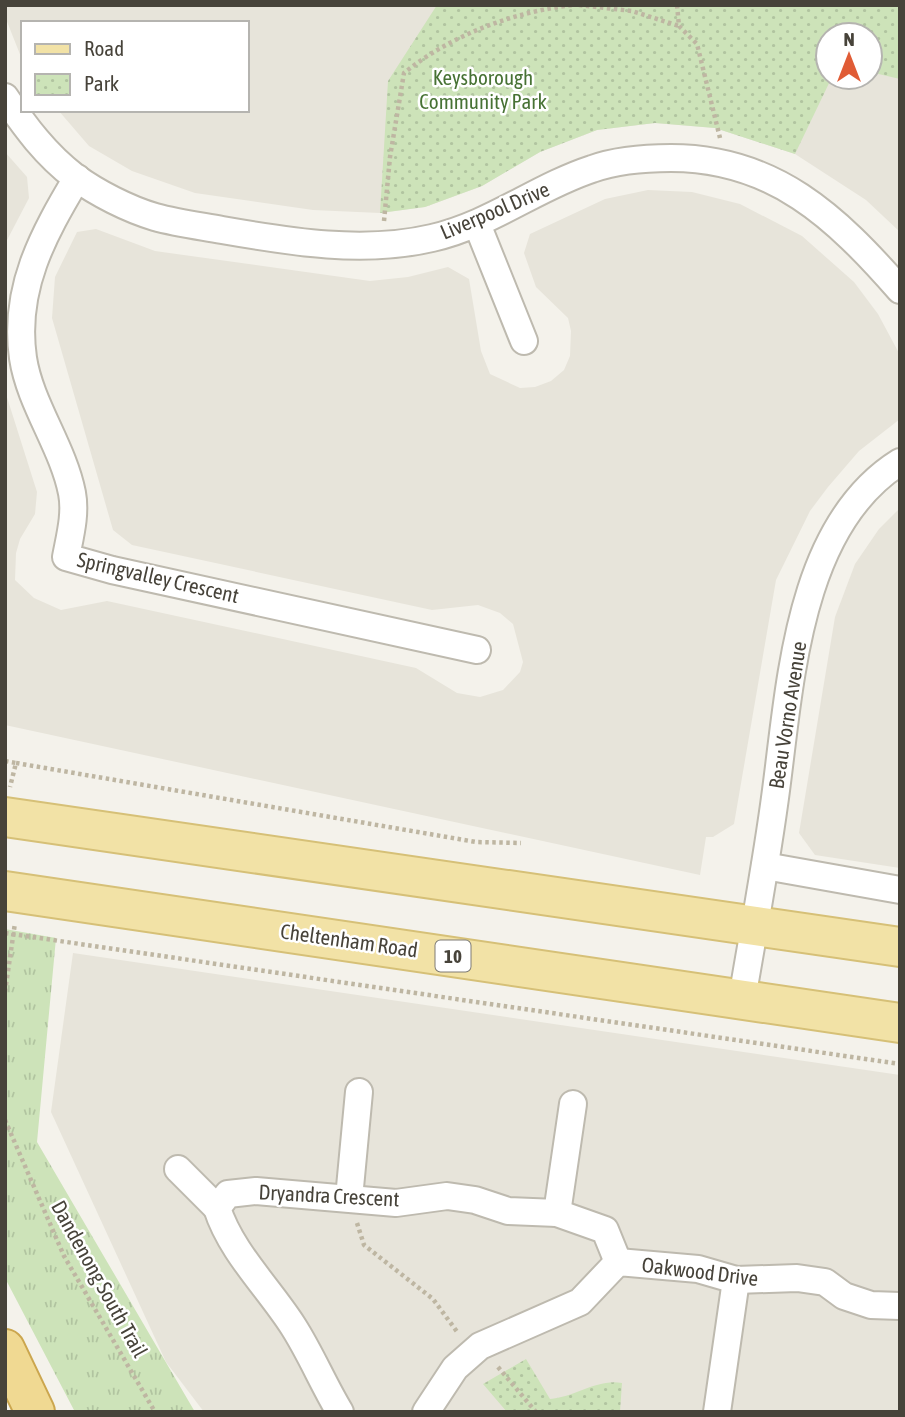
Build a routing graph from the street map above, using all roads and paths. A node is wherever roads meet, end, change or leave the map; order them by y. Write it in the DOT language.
graph roads {
  1 [pos="573,5"];
  2 [pos="579,5"];
  3 [pos="677,5"];
  4 [pos="679,26"];
  5 [pos="5,97"];
  6 [pos="727,164"];
  7 [pos="77,178"];
  8 [pos="477,224"];
  9 [pos="384,245"];
  10 [pos="900,290"];
  11 [pos="524,341"];
  12 [pos="900,462"];
  13 [pos="477,650"];
  14 [pos="16,763"];
  15 [pos="5,817"];
  16 [pos="520,843"];
  17 [pos="765,866"];
  18 [pos="900,890"];
  19 [pos="5,891"];
  20 [pos="755,925"];
  21 [pos="5,933"];
  22 [pos="900,947"];
  23 [pos="742,999"];
  24 [pos="900,1023"];
  25 [pos="900,1064"];
  26 [pos="359,1092"];
  27 [pos="573,1104"];
  28 [pos="5,1120"];
  29 [pos="178,1169"];
  30 [pos="349,1198"];
  31 [pos="216,1208"];
  32 [pos="557,1213"];
  33 [pos="618,1262"];
  34 [pos="736,1280"];
  35 [pos="900,1306"];
  36 [pos="480,1346"];
  37 [pos="5,1349"];
  38 [pos="35,1412"];
  39 [pos="155,1412"];
  40 [pos="340,1412"];
  41 [pos="426,1412"];
  42 [pos="536,1412"];
  43 [pos="717,1412"];
  1 -- 9 [label="path"];
  2 -- 4 [label="path"];
  3 -- 4 [label="path"];
  4 -- 6 [label="path"];
  5 -- 7 [label="street, Liverpool Drive"];
  6 -- 8 [label="street, Liverpool Drive"];
  6 -- 10 [label="street, Liverpool Drive"];
  7 -- 9 [label="street, Liverpool Drive"];
  7 -- 13 [label="street, Springvalley Crescent"];
  8 -- 9 [label="street, Liverpool Drive"];
  8 -- 11 [label="street"];
  12 -- 17 [label="street, Beau Vorno Avenue"];
  14 -- 16 [label="path"];
  15 -- 20 [label="main road"];
  17 -- 18 [label="street"];
  17 -- 20 [label="street, Beau Vorno Avenue"];
  19 -- 23 [label="main road, Cheltenham Road / 10"];
  20 -- 22 [label="main road"];
  20 -- 23 [label="street, Beau Vorno Avenue"];
  21 -- 25 [label="path"];
  23 -- 24 [label="main road, Cheltenham Road / 10"];
  26 -- 30 [label="street"];
  27 -- 32 [label="street"];
  28 -- 39 [label="path, Dandenong South Trail"];
  29 -- 31 [label="street"];
  30 -- 31 [label="street, Dryandra Crescent"];
  30 -- 32 [label="street, Dryandra Crescent"];
  30 -- 36 [label="path"];
  31 -- 40 [label="street"];
  32 -- 33 [label="street, Dryandra Crescent"];
  33 -- 34 [label="street, Oakwood Drive"];
  33 -- 36 [label="street, Oakwood Drive"];
  34 -- 35 [label="street, Oakwood Drive"];
  34 -- 43 [label="street"];
  36 -- 41 [label="street, Oakwood Drive"];
  36 -- 42 [label="path"];
  37 -- 38 [label="highway"];
}
